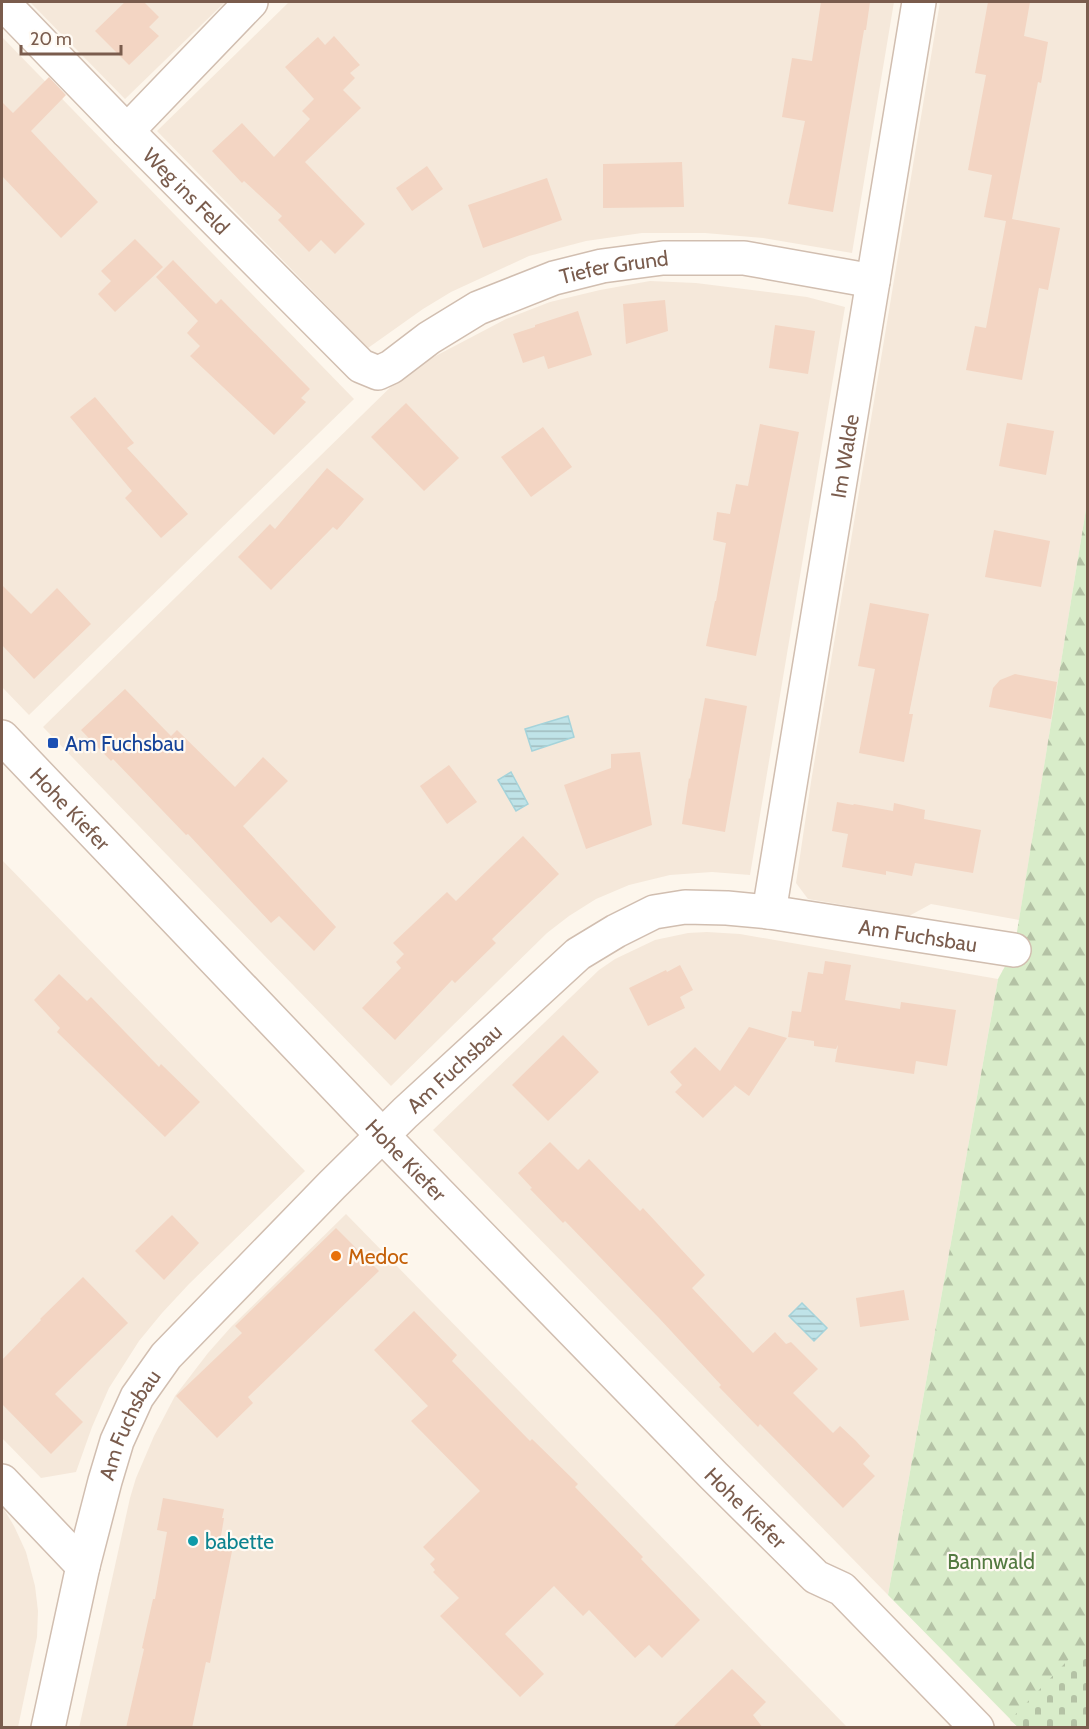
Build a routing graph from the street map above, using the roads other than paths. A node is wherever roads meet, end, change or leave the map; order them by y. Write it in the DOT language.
graph roads {
  1 [pos="2,2"];
  2 [pos="251,2"];
  3 [pos="920,2"];
  4 [pos="127,131"];
  5 [pos="873,281"];
  6 [pos="378,374"];
  7 [pos="2,737"];
  8 [pos="769,912"];
  9 [pos="1014,950"];
  10 [pos="382,1135"];
  11 [pos="2,1481"];
  12 [pos="83,1566"];
  13 [pos="816,1577"];
  14 [pos="48,1728"];
  15 [pos="946,1728"];
  16 [pos="977,1728"];
  1 -- 4 [label="street, Weg ins Feld"];
  2 -- 4 [label="street"];
  3 -- 5 [label="street, Im Walde"];
  4 -- 6 [label="street, Weg ins Feld"];
  5 -- 6 [label="street, Tiefer Grund"];
  5 -- 8 [label="street, Im Walde"];
  7 -- 10 [label="street, Hohe Kiefer"];
  8 -- 9 [label="street, Am Fuchsbau"];
  8 -- 10 [label="street, Am Fuchsbau"];
  10 -- 12 [label="street, Am Fuchsbau"];
  10 -- 13 [label="street, Hohe Kiefer"];
  11 -- 12 [label="street"];
  12 -- 14 [label="street, Am Fuchsbau"];
  13 -- 15 [label="street, Hohe Kiefer"];
  13 -- 16 [label="street, Hohe Kiefer"];
}
